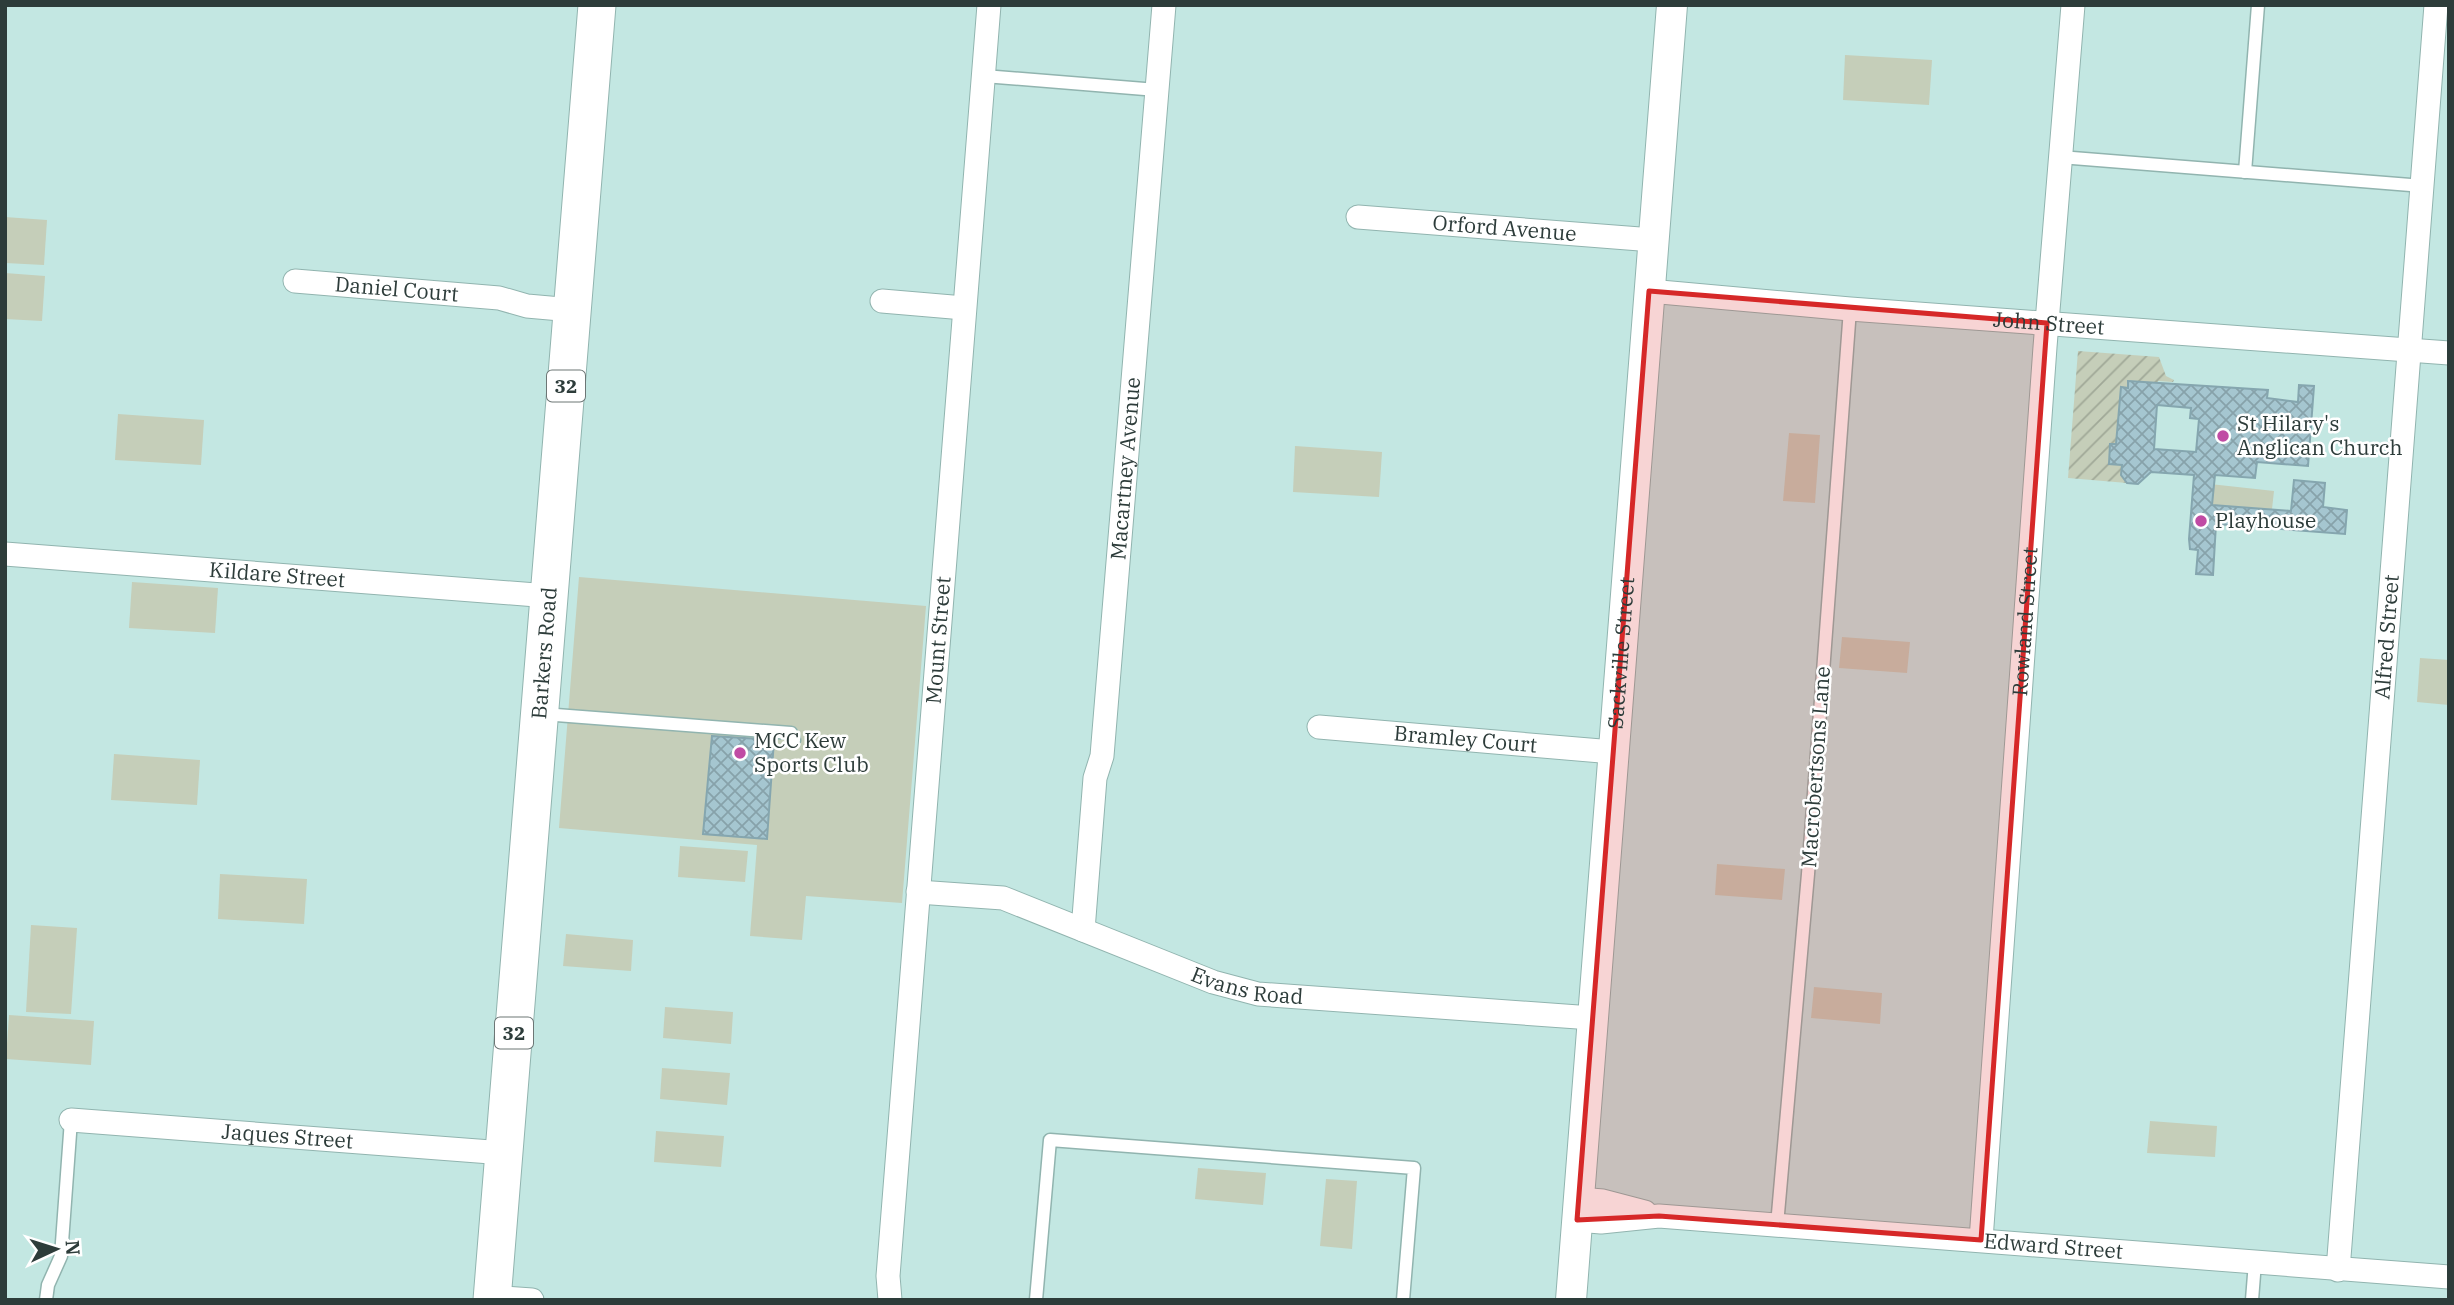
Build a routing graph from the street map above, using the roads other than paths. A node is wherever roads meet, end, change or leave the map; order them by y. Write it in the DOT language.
graph roads {
  1 [pos="597,5"];
  2 [pos="989,5"];
  3 [pos="1164,5"];
  4 [pos="1672,5"];
  5 [pos="2073,5"];
  6 [pos="2258,5"];
  7 [pos="2437,5"];
  8 [pos="984,76"];
  9 [pos="1157,90"];
  10 [pos="2060,158"];
  11 [pos="2245,172"];
  12 [pos="2423,186"];
  13 [pos="1358,217"];
  14 [pos="1653,240"];
  15 [pos="295,281"];
  16 [pos="1649,291"];
  17 [pos="882,301"];
  18 [pos="573,303"];
  19 [pos="964,308"];
  20 [pos="1850,309"];
  21 [pos="2047,323"];
  22 [pos="2411,350"];
  23 [pos="2449,352"];
  24 [pos="5,554"];
  25 [pos="549,596"];
  26 [pos="539,713"];
  27 [pos="1319,727"];
  28 [pos="794,740"];
  29 [pos="1613,752"];
  30 [pos="918,892"];
  31 [pos="1083,930"];
  32 [pos="1592,1018"];
  33 [pos="71,1120"];
  34 [pos="504,1153"];
  35 [pos="1578,1209"];
  36 [pos="1777,1225"];
  37 [pos="1981,1240"];
  38 [pos="2255,1262"];
  39 [pos="2338,1269"];
  40 [pos="888,1276"];
  41 [pos="2449,1277"];
  42 [pos="492,1298"];
  43 [pos="47,1300"];
  44 [pos="532,1300"];
  45 [pos="881,1300"];
  46 [pos="890,1300"];
  47 [pos="1036,1300"];
  48 [pos="1403,1300"];
  49 [pos="1571,1300"];
  50 [pos="2252,1300"];
  1 -- 18 [label="main road, Barkers Road / 32"];
  2 -- 8 [label="street, Mount Street"];
  3 -- 9 [label="street, Macartney Avenue"];
  4 -- 14 [label="street, Sackville Street"];
  5 -- 10 [label="street, Rowland Street"];
  6 -- 11 [label="lane"];
  7 -- 12 [label="street, Alfred Street"];
  8 -- 9 [label="lane"];
  8 -- 19 [label="street, Mount Street"];
  9 -- 31 [label="street, Macartney Avenue"];
  10 -- 11 [label="lane"];
  10 -- 21 [label="street, Rowland Street"];
  11 -- 12 [label="lane"];
  12 -- 22 [label="street, Alfred Street"];
  13 -- 14 [label="street, Orford Avenue"];
  14 -- 16 [label="street, Sackville Street"];
  15 -- 18 [label="street, Daniel Court"];
  16 -- 20 [label="street, John Street"];
  16 -- 29 [label="street, Sackville Street"];
  17 -- 19 [label="street"];
  18 -- 25 [label="main road, Barkers Road / 32"];
  19 -- 30 [label="street, Mount Street"];
  20 -- 21 [label="street, John Street"];
  20 -- 36 [label="lane, Macrobertsons Lane"];
  21 -- 22 [label="street, John Street"];
  21 -- 37 [label="street, Rowland Street"];
  22 -- 23 [label="street, John Street"];
  22 -- 39 [label="street, Alfred Street"];
  24 -- 25 [label="street, Kildare Street"];
  25 -- 26 [label="main road, Barkers Road / 32"];
  26 -- 28 [label="lane"];
  26 -- 34 [label="main road, Barkers Road / 32"];
  27 -- 29 [label="street, Bramley Court"];
  29 -- 32 [label="street, Sackville Street"];
  30 -- 31 [label="street, Evans Road"];
  30 -- 40 [label="street, Mount Street"];
  31 -- 32 [label="street, Evans Road"];
  32 -- 35 [label="street, Sackville Street"];
  33 -- 34 [label="street, Jaques Street"];
  33 -- 43 [label="lane"];
  34 -- 42 [label="main road, Barkers Road / 32"];
  35 -- 36 [label="street, Edward Street"];
  35 -- 49 [label="street, Sackville Street"];
  36 -- 37 [label="street, Edward Street"];
  37 -- 38 [label="street, Edward Street"];
  38 -- 39 [label="street, Edward Street"];
  38 -- 50 [label="lane"];
  39 -- 41 [label="street, Edward Street"];
  40 -- 45 [label="street, Mount Street"];
  40 -- 46 [label="street, Mount Street"];
  42 -- 44 [label="street"];
  47 -- 48 [label="lane"];
}
